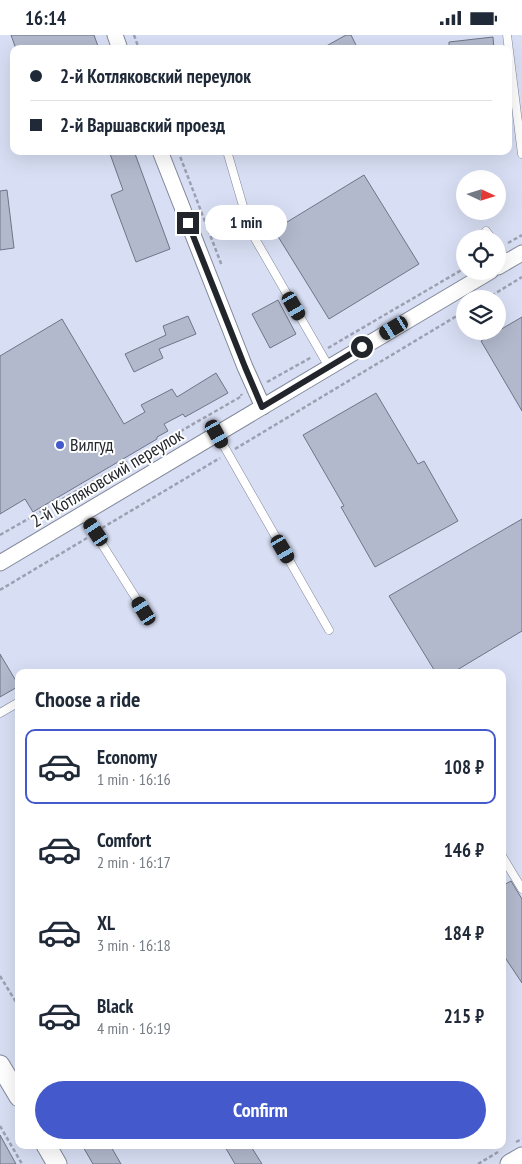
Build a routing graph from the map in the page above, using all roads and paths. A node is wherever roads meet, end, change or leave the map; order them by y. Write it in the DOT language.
graph roads {
  1 [pos="512,75"];
  2 [pos="522,154"];
  3 [pos="162,155"];
  4 [pos="228,155"];
  5 [pos="522,235"];
  6 [pos="506,243"];
  7 [pos="522,253"];
  8 [pos="506,263"];
  9 [pos="456,273"];
  10 [pos="522,277"];
  11 [pos="476,280"];
  12 [pos="501,290"];
  13 [pos="321,352"];
  14 [pos="330,367"];
  15 [pos="266,382"];
  16 [pos="239,388"];
  17 [pos="262,407"];
  18 [pos="217,434"];
  19 [pos="83,514"];
  20 [pos="0,535"];
  21 [pos="0,563"];
  22 [pos="144,611"];
  23 [pos="329,630"];
  24 [pos="15,704"];
  25 [pos="0,713"];
  26 [pos="506,863"];
  27 [pos="522,889"];
  28 [pos="0,976"];
  29 [pos="15,1000"];
  30 [pos="0,1065"];
  31 [pos="15,1090"];
  32 [pos="0,1126"];
  33 [pos="49,1149"];
  34 [pos="522,1157"];
  35 [pos="22,1164"];
  36 [pos="58,1164"];
  37 [pos="510,1164"];
  1 -- 2 [label="lane"];
  3 -- 17 [label="street"];
  4 -- 13 [label="lane"];
  5 -- 6 [label="path"];
  7 -- 8 [label="street"];
  9 -- 13 [label="path"];
  10 -- 12 [label="path"];
  11 -- 14 [label="street, 2-й Котляковский переулок"];
  13 -- 14 [label="lane"];
  13 -- 15 [label="path"];
  14 -- 17 [label="street, 2-й Котляковский переулок"];
  16 -- 20 [label="path"];
  17 -- 18 [label="street, 2-й Котляковский переулок"];
  18 -- 19 [label="street, 2-й Котляковский переулок"];
  18 -- 23 [label="lane"];
  19 -- 21 [label="street, 2-й Котляковский переулок"];
  19 -- 22 [label="lane"];
  24 -- 25 [label="lane"];
  26 -- 27 [label="lane"];
  28 -- 29 [label="path"];
  30 -- 31 [label="street"];
  32 -- 35 [label="path"];
  33 -- 36 [label="street"];
  34 -- 37 [label="street"];
}
